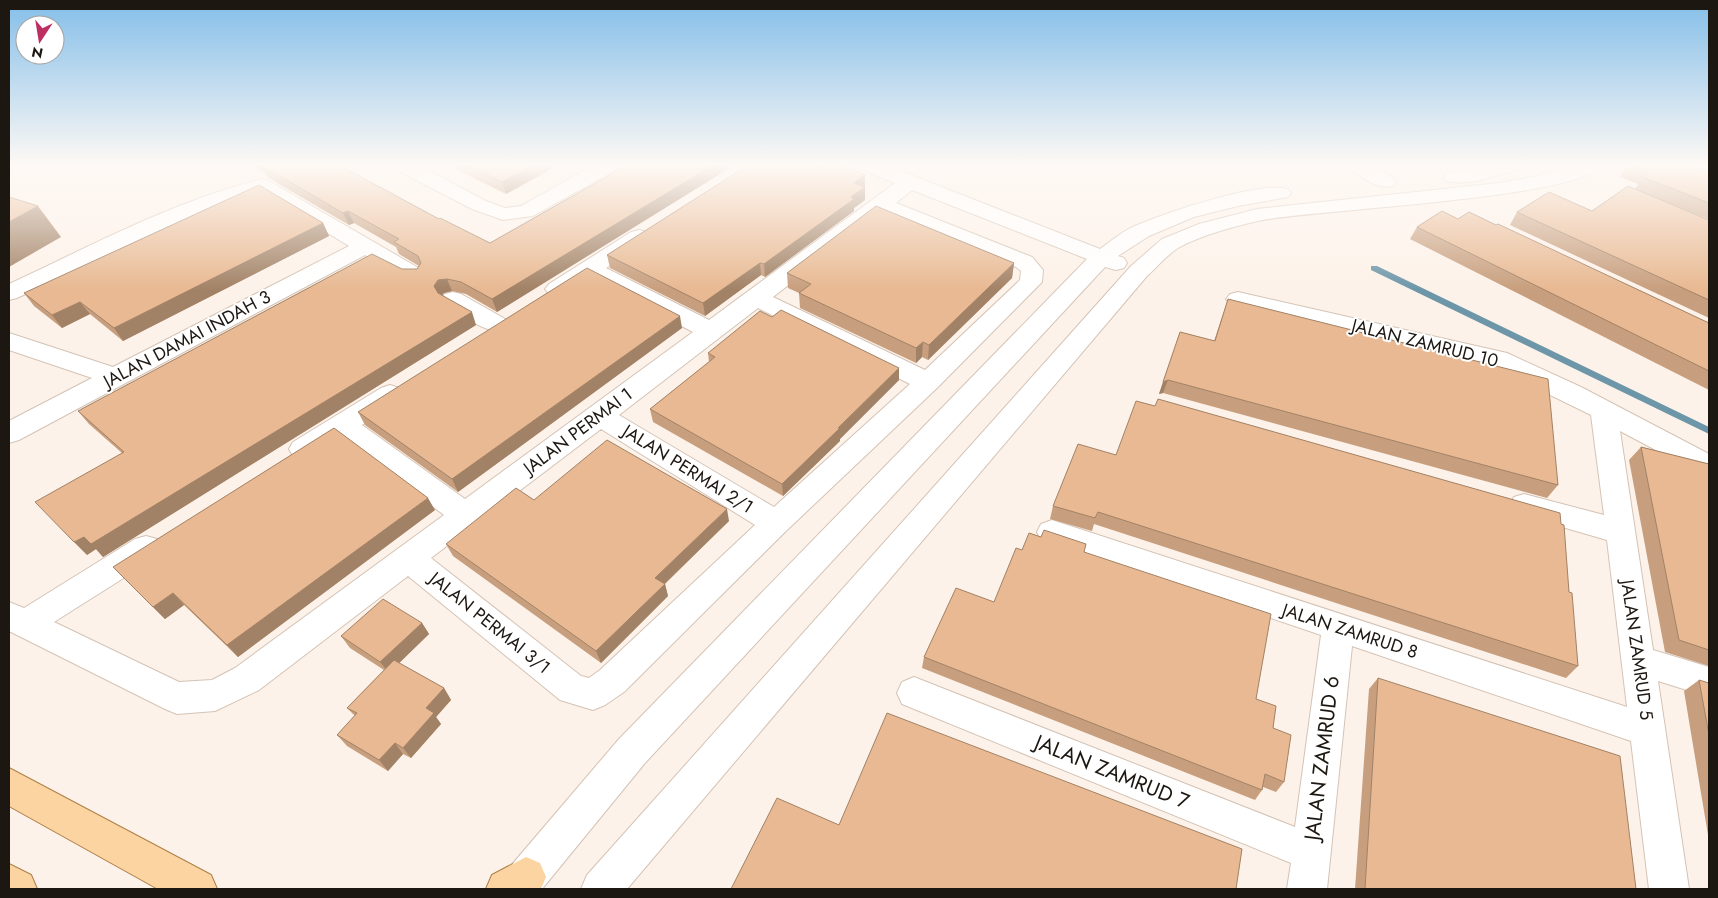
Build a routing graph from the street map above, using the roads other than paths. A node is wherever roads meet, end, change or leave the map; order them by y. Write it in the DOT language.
graph roads {
  1 [pos="202,206"];
  2 [pos="297,206"];
  3 [pos="481,206"];
  4 [pos="537,206"];
  5 [pos="878,206"];
  6 [pos="886,206"];
  7 [pos="969,206"];
  8 [pos="1216,206"];
  9 [pos="1339,206"];
  10 [pos="1448,206"];
  11 [pos="1463,213"];
  12 [pos="655,227"];
  13 [pos="364,246"];
  14 [pos="1102,257"];
  15 [pos="589,268"];
  16 [pos="1139,271"];
  17 [pos="414,276"];
  18 [pos="9,293"];
  19 [pos="756,298"];
  20 [pos="453,299"];
  21 [pos="540,299"];
  22 [pos="1238,299"];
  23 [pos="711,332"];
  24 [pos="9,341"];
  25 [pos="474,341"];
  26 [pos="114,377"];
  27 [pos="408,382"];
  28 [pos="928,382"];
  29 [pos="1604,410"];
  30 [pos="600,415"];
  31 [pos="342,424"];
  32 [pos="9,433"];
  33 [pos="284,461"];
  34 [pos="1709,466"];
  35 [pos="1497,497"];
  36 [pos="466,515"];
  37 [pos="776,523"];
  38 [pos="1052,532"];
  39 [pos="1621,532"];
  40 [pos="167,535"];
  41 [pos="408,558"];
  42 [pos="17,620"];
  43 [pos="1338,627"];
  44 [pos="1639,660"];
  45 [pos="1709,682"];
  46 [pos="914,693"];
  47 [pos="1648,730"];
  48 [pos="9,786"];
  49 [pos="1311,852"];
  50 [pos="9,884"];
  51 [pos="516,885"];
  52 [pos="17,889"];
  53 [pos="196,889"];
  54 [pos="601,889"];
  55 [pos="1307,889"];
  56 [pos="1669,889"];
  1 -- 18 [label="street"];
  2 -- 13 [label="street"];
  3 -- 4 [label="street"];
  5 -- 19 [label="street, JALAN PERMAI 1"];
  6 -- 28 [label="street"];
  7 -- 14 [label="street"];
  8 -- 14 [label="street"];
  9 -- 16 [label="street"];
  10 -- 11 [label="street"];
  12 -- 15 [label="street"];
  13 -- 17 [label="street"];
  13 -- 26 [label="street, JALAN DAMAI INDAH 3"];
  14 -- 16 [label="street"];
  14 -- 51 [label="street"];
  15 -- 21 [label="street"];
  15 -- 23 [label="street"];
  16 -- 54 [label="street"];
  19 -- 23 [label="street, JALAN PERMAI 1"];
  19 -- 28 [label="street"];
  20 -- 25 [label="street"];
  22 -- 29 [label="street, JALAN ZAMRUD 10"];
  23 -- 30 [label="street, JALAN PERMAI 1"];
  24 -- 26 [label="street"];
  26 -- 32 [label="street, JALAN DAMAI INDAH 3"];
  27 -- 31 [label="street"];
  28 -- 37 [label="street"];
  29 -- 34 [label="street, JALAN ZAMRUD 10"];
  29 -- 39 [label="street, JALAN ZAMRUD 5"];
  30 -- 36 [label="street, JALAN PERMAI 1"];
  30 -- 37 [label="street, JALAN PERMAI 2/1"];
  31 -- 33 [label="street"];
  31 -- 36 [label="street"];
  35 -- 39 [label="street"];
  36 -- 41 [label="street, JALAN PERMAI 1"];
  37 -- 41 [label="street, JALAN PERMAI 3/1"];
  38 -- 43 [label="street, JALAN ZAMRUD 8"];
  39 -- 44 [label="street, JALAN ZAMRUD 5"];
  40 -- 42 [label="street"];
  41 -- 42 [label="street, JALAN PERMAI 1"];
  43 -- 47 [label="street, JALAN ZAMRUD 8"];
  43 -- 49 [label="street, JALAN ZAMRUD 6"];
  44 -- 45 [label="street"];
  44 -- 47 [label="street, JALAN ZAMRUD 5"];
  46 -- 49 [label="street, JALAN ZAMRUD 7"];
  47 -- 56 [label="street, JALAN ZAMRUD 5"];
  48 -- 53 [label="main road"];
  49 -- 55 [label="street, JALAN ZAMRUD 6"];
  50 -- 52 [label="main road"];
}
